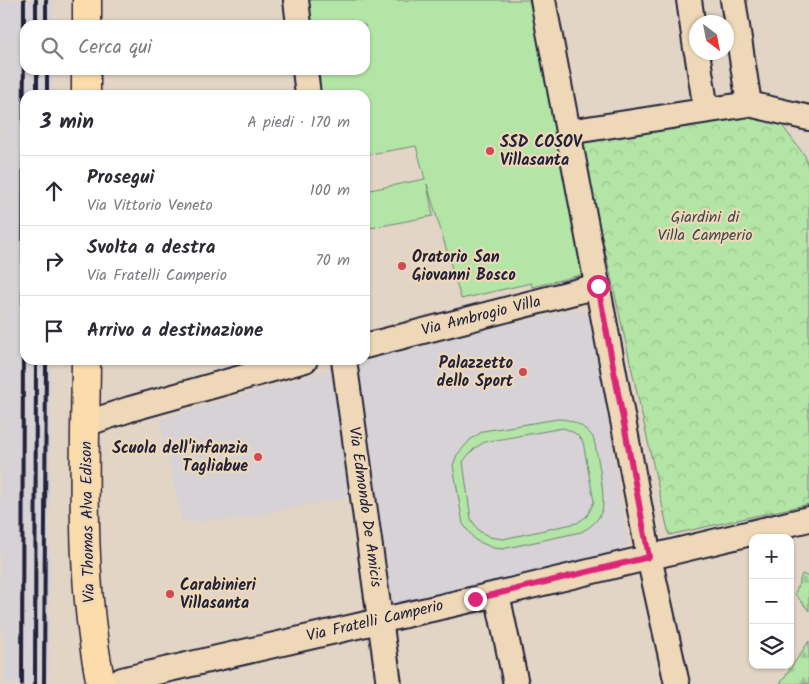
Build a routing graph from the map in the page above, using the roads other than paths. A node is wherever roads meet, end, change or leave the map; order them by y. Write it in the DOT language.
graph roads {
  1 [pos="87,0"];
  2 [pos="296,0"];
  3 [pos="543,0"];
  4 [pos="689,0"];
  5 [pos="733,0"];
  6 [pos="691,15"];
  7 [pos="86,20"];
  8 [pos="298,20"];
  9 [pos="698,60"];
  10 [pos="86,75"];
  11 [pos="306,75"];
  12 [pos="86,90"];
  13 [pos="307,90"];
  14 [pos="749,104"];
  15 [pos="706,110"];
  16 [pos="809,118"];
  17 [pos="568,132"];
  18 [pos="598,286"];
  19 [pos="370,345"];
  20 [pos="86,365"];
  21 [pos="287,365"];
  22 [pos="345,365"];
  23 [pos="86,424"];
  24 [pos="809,519"];
  25 [pos="649,557"];
  26 [pos="497,594"];
  27 [pos="381,620"];
  28 [pos="101,684"];
  29 [pos="116,684"];
  30 [pos="389,684"];
  31 [pos="516,684"];
  32 [pos="677,684"];
  1 -- 7 [label="main road"];
  2 -- 8 [label="street"];
  3 -- 17 [label="street"];
  4 -- 6 [label="street"];
  5 -- 14 [label="street"];
  9 -- 15 [label="street"];
  10 -- 12 [label="main road"];
  11 -- 13 [label="street"];
  14 -- 15 [label="street"];
  14 -- 16 [label="street"];
  15 -- 17 [label="street"];
  17 -- 18 [label="street"];
  18 -- 19 [label="street, Via Ambrogio Villa"];
  18 -- 25 [label="street"];
  20 -- 23 [label="main road, Via Thomas Alva Edison"];
  21 -- 23 [label="street"];
  22 -- 27 [label="street, Via Edmondo De Amicis"];
  23 -- 28 [label="main road, Via Thomas Alva Edison"];
  24 -- 25 [label="street, Via Fratelli Camperio"];
  25 -- 26 [label="street, Via Fratelli Camperio"];
  25 -- 32 [label="street"];
  26 -- 27 [label="street, Via Fratelli Camperio"];
  26 -- 31 [label="street"];
  27 -- 29 [label="street, Via Fratelli Camperio"];
  27 -- 30 [label="street, Via Edmondo De Amicis"];
}
